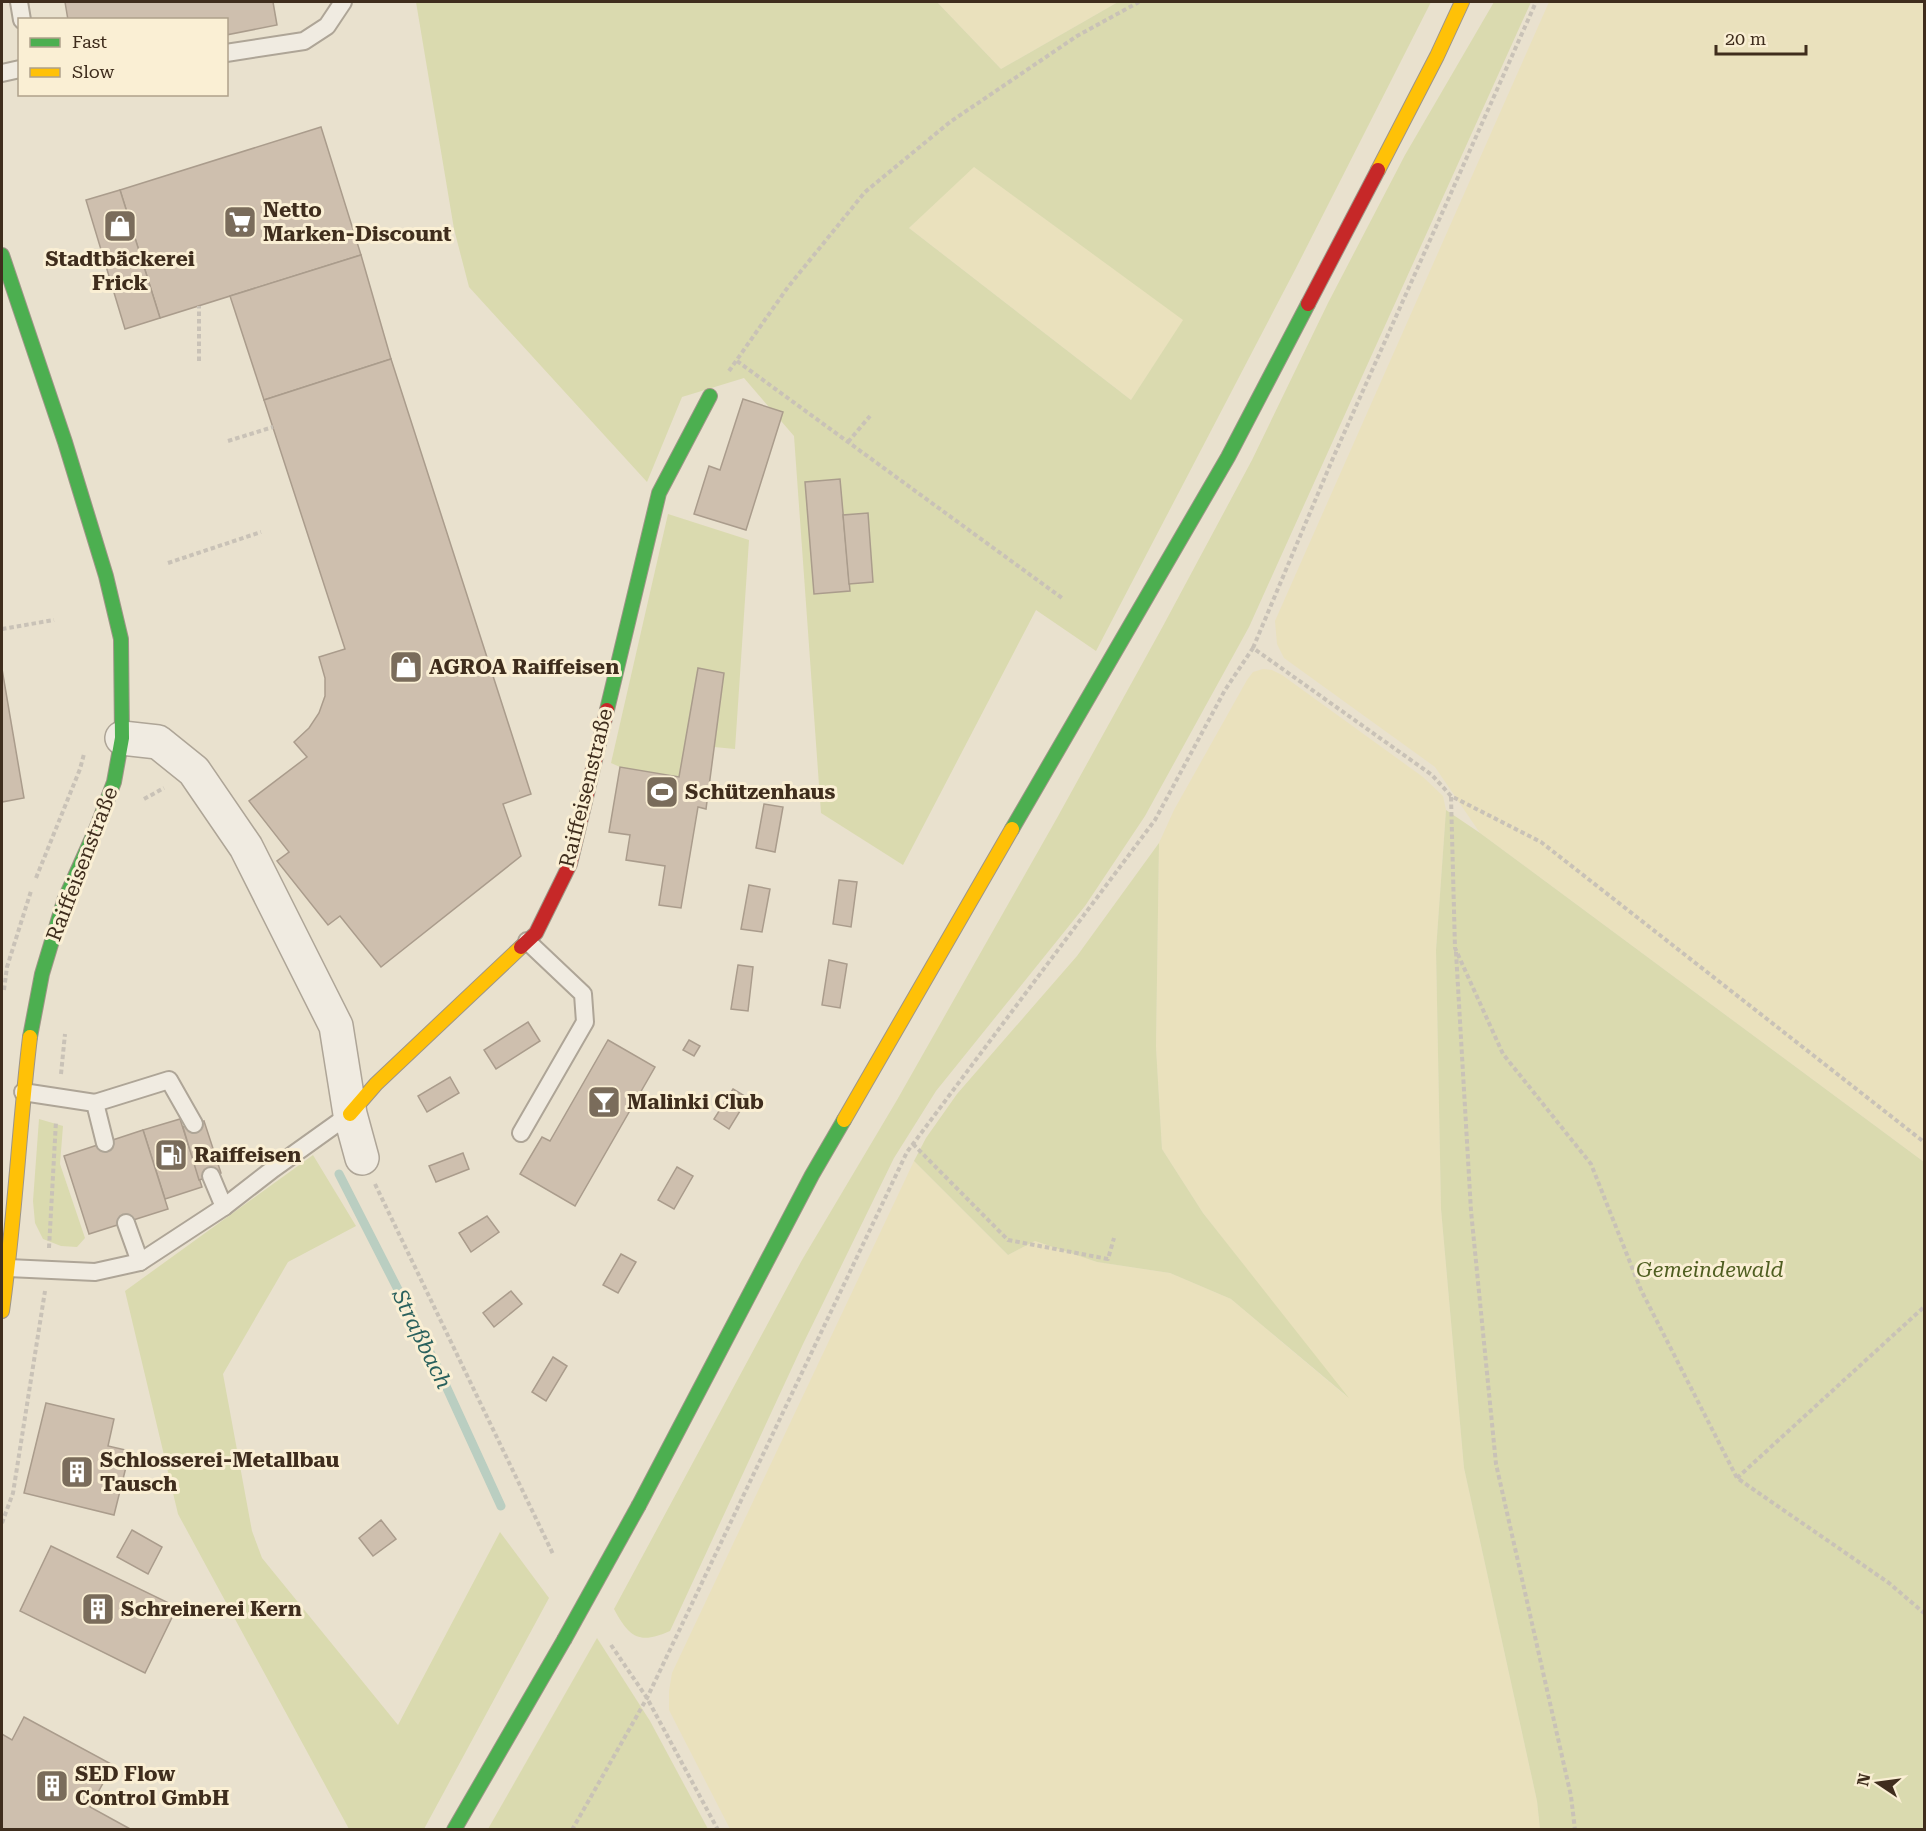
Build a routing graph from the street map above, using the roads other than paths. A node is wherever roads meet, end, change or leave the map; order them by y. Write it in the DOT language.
graph roads {
  1 [pos="19,2"];
  2 [pos="343,2"];
  3 [pos="1462,2"];
  4 [pos="22,18"];
  5 [pos="228,52"];
  6 [pos="18,69"];
  7 [pos="2,73"];
  8 [pos="2,255"];
  9 [pos="710,396"];
  10 [pos="122,738"];
  11 [pos="527,941"];
  12 [pos="23,1092"];
  13 [pos="95,1103"];
  14 [pos="350,1114"];
  15 [pos="194,1124"];
  16 [pos="521,1133"];
  17 [pos="105,1143"];
  18 [pos="362,1158"];
  19 [pos="211,1176"];
  20 [pos="224,1207"];
  21 [pos="126,1223"];
  22 [pos="140,1262"];
  23 [pos="8,1268"];
  24 [pos="2,1311"];
  25 [pos="454,1830"];
  1 -- 4 [label="lane"];
  2 -- 5 [label="lane"];
  3 -- 25 [label="main road, bridge"];
  6 -- 7 [label="lane"];
  8 -- 10 [label="main road, Raiffeisenstraße"];
  9 -- 11 [label="main road, Raiffeisenstraße"];
  10 -- 12 [label="main road, Raiffeisenstraße"];
  10 -- 14 [label="street"];
  11 -- 14 [label="main road, Raiffeisenstraße"];
  11 -- 16 [label="lane"];
  12 -- 13 [label="lane"];
  12 -- 23 [label="main road, Raiffeisenstraße"];
  13 -- 15 [label="lane"];
  13 -- 17 [label="lane"];
  14 -- 18 [label="street"];
  14 -- 20 [label="lane"];
  19 -- 20 [label="lane"];
  20 -- 22 [label="lane"];
  21 -- 22 [label="lane"];
  22 -- 23 [label="lane"];
  23 -- 24 [label="main road, Raiffeisenstraße"];
}
